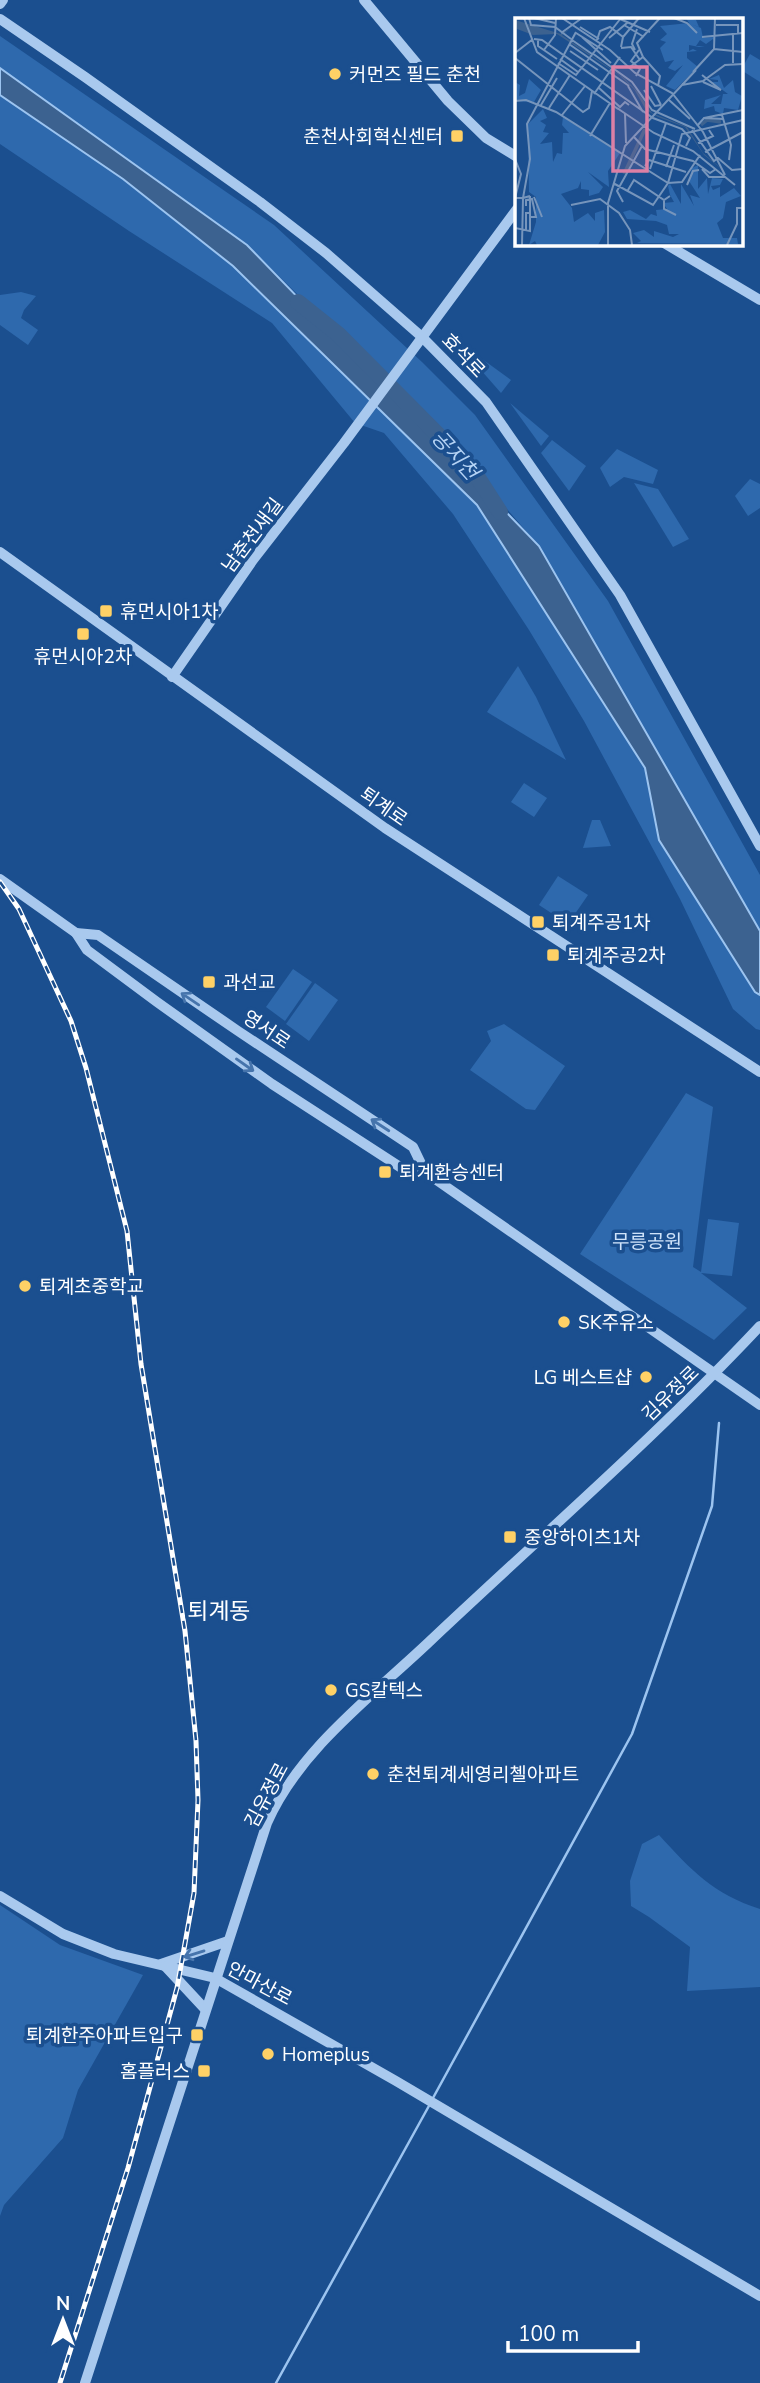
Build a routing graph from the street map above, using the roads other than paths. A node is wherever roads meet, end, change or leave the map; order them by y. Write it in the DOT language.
graph roads {
  1 [pos="382,0"];
  2 [pos="368,4"];
  3 [pos="0,19"];
  4 [pos="515,156"];
  5 [pos="515,212"];
  6 [pos="667,245"];
  7 [pos="760,300"];
  8 [pos="422,337"];
  9 [pos="0,552"];
  10 [pos="172,677"];
  11 [pos="760,846"];
  12 [pos="0,879"];
  13 [pos="76,933"];
  14 [pos="760,1072"];
  15 [pos="425,1172"];
  16 [pos="760,1326"];
  17 [pos="715,1374"];
  18 [pos="760,1405"];
  19 [pos="0,1896"];
  20 [pos="228,1941"];
  21 [pos="162,1966"];
  22 [pos="215,1978"];
  23 [pos="205,2009"];
  24 [pos="760,2296"];
  25 [pos="85,2383"];
  1 -- 2 [label="street"];
  2 -- 4 [label="street"];
  3 -- 8 [label="street, 효석로"];
  5 -- 8 [label="street"];
  6 -- 7 [label="street"];
  8 -- 10 [label="street, 남춘천새길"];
  8 -- 11 [label="street, 효석로"];
  9 -- 10 [label="street, 퇴계로"];
  10 -- 14 [label="street, 퇴계로"];
  12 -- 13 [label="street, 영서로"];
  13 -- 15 [label="street, 영서로, one-way"];
  15 -- 13 [label="street, 영서로, one-way"];
  15 -- 17 [label="street, 영서로"];
  16 -- 17 [label="street, 김유정로"];
  17 -- 18 [label="street, 영서로"];
  17 -- 20 [label="street, 김유정로"];
  19 -- 21 [label="street, 안마산로"];
  20 -- 21 [label="street, one-way"];
  20 -- 22 [label="street, 김유정로"];
  21 -- 22 [label="street, 안마산로"];
  21 -- 23 [label="street"];
  22 -- 23 [label="street, 김유정로"];
  22 -- 24 [label="street, 안마산로"];
  23 -- 25 [label="street, 김유정로"];
}
